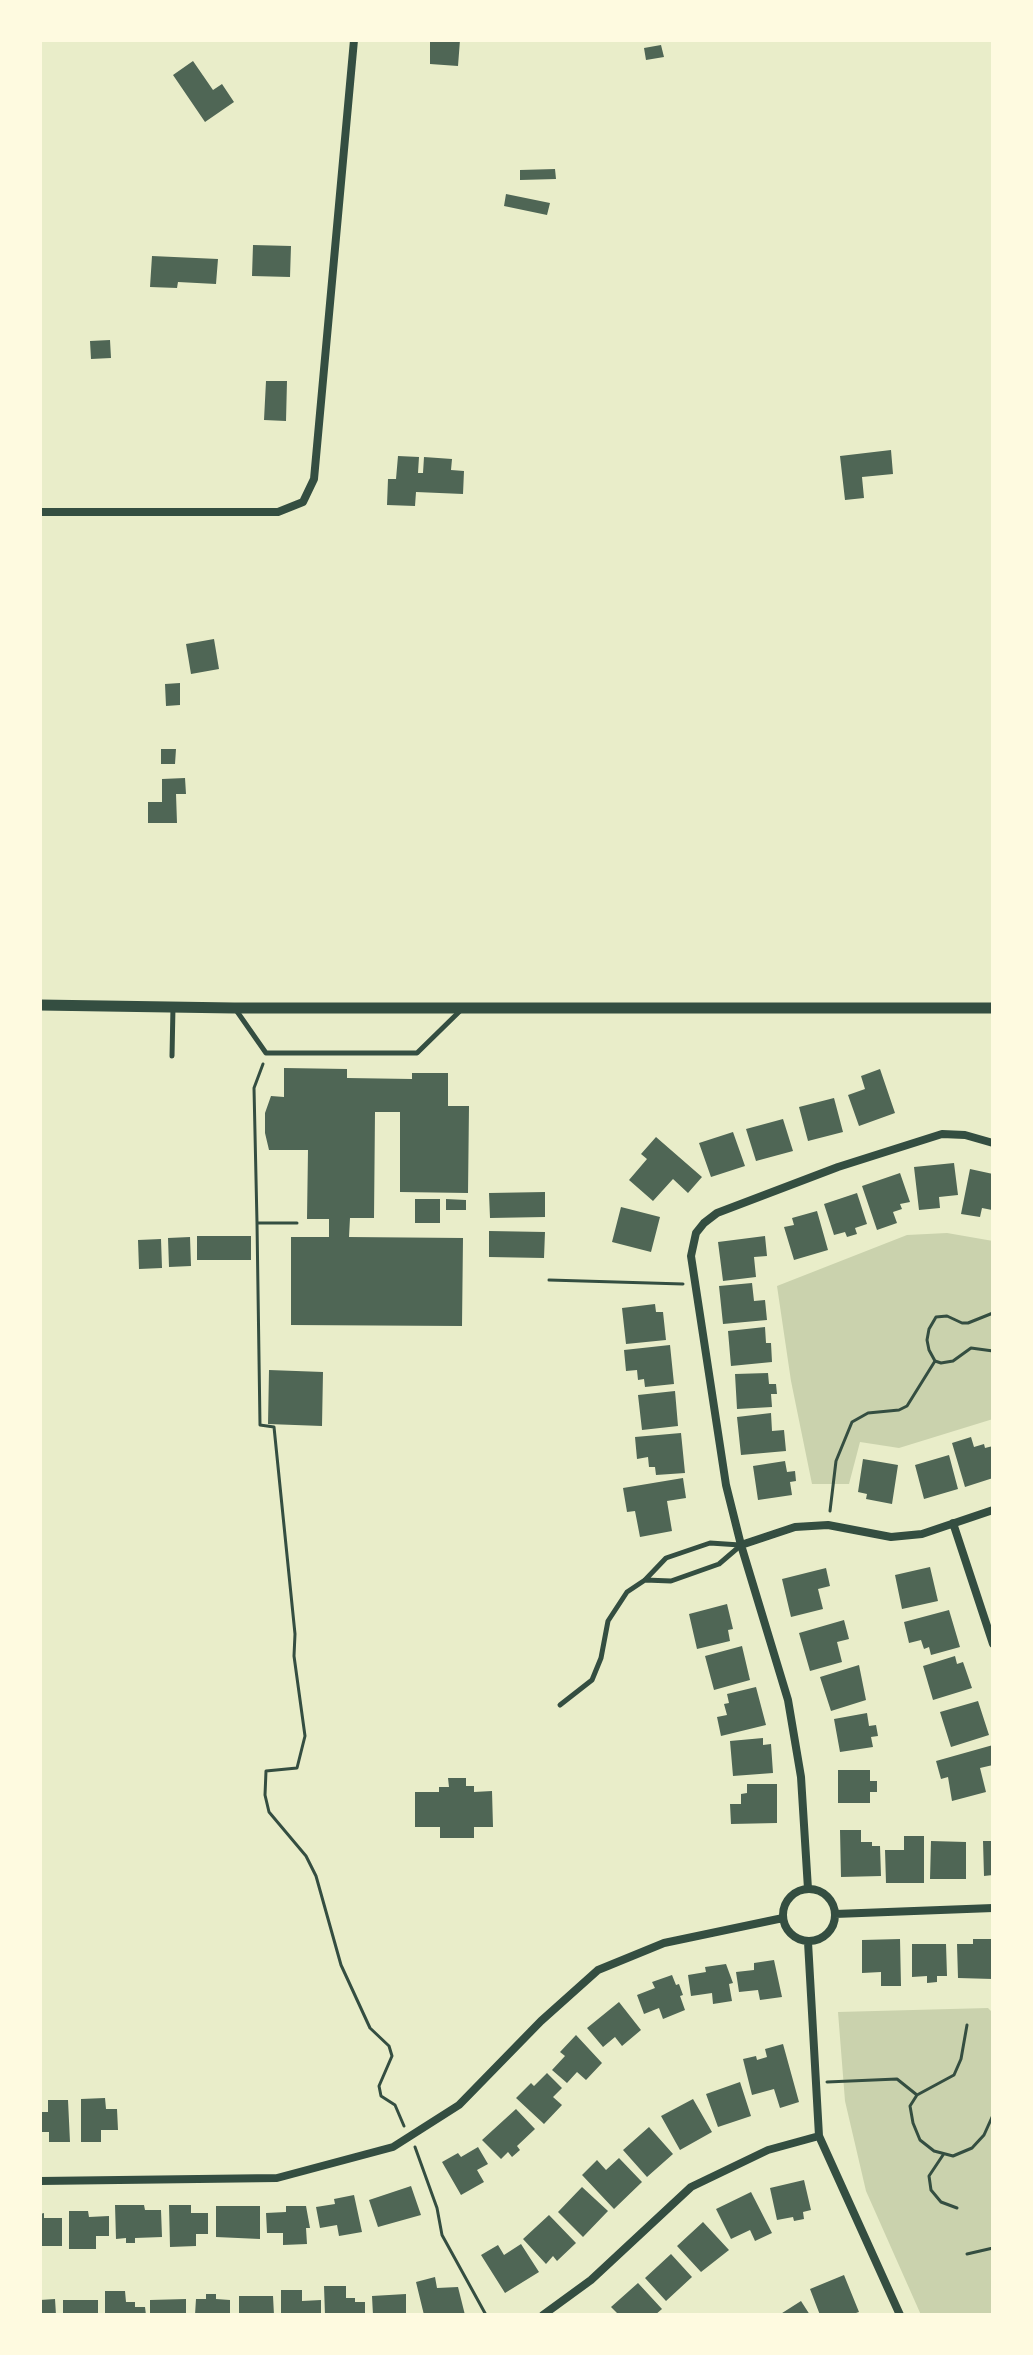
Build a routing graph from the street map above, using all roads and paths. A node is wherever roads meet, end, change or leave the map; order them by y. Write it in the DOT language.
graph roads {
  1 [pos="354,40"];
  2 [pos="40,512"];
  3 [pos="40,1005"];
  4 [pos="173,1006"];
  5 [pos="234,1008"];
  6 [pos="462,1008"];
  7 [pos="993,1008"];
  8 [pos="266,1053"];
  9 [pos="172,1056"];
  10 [pos="993,1143"];
  11 [pos="257,1223"];
  12 [pos="297,1223"];
  13 [pos="549,1280"];
  14 [pos="695,1284"];
  15 [pos="993,1313"];
  16 [pos="993,1351"];
  17 [pos="935,1361"];
  18 [pos="993,1510"];
  19 [pos="953,1523"];
  20 [pos="828,1525"];
  21 [pos="741,1545"];
  22 [pos="645,1580"];
  23 [pos="993,1644"];
  24 [pos="560,1705"];
  25 [pos="808,1889"];
  26 [pos="993,1908"];
  27 [pos="835,1914"];
  28 [pos="783,1918"];
  29 [pos="808,1942"];
  30 [pos="967,2025"];
  31 [pos="816,2083"];
  32 [pos="917,2095"];
  33 [pos="993,2115"];
  34 [pos="409,2136"];
  35 [pos="819,2136"];
  36 [pos="944,2154"];
  37 [pos="40,2181"];
  38 [pos="957,2208"];
  39 [pos="993,2248"];
  40 [pos="967,2254"];
  41 [pos="486,2315"];
  42 [pos="543,2315"];
  43 [pos="900,2315"];
  1 -- 2 [label="street"];
  3 -- 4 [label="street"];
  4 -- 5 [label="street"];
  4 -- 9 [label="lane"];
  5 -- 6 [label="street"];
  5 -- 8 [label="lane"];
  6 -- 7 [label="street"];
  6 -- 8 [label="lane"];
  8 -- 11 [label="path"];
  10 -- 14 [label="street"];
  11 -- 12 [label="path"];
  11 -- 34 [label="path"];
  13 -- 14 [label="path"];
  14 -- 21 [label="street"];
  15 -- 17 [label="path"];
  16 -- 17 [label="path"];
  17 -- 20 [label="path"];
  18 -- 19 [label="street"];
  19 -- 20 [label="street"];
  19 -- 23 [label="street"];
  20 -- 21 [label="street"];
  21 -- 22 [label="lane"];
  21 -- 22 [label="lane"];
  21 -- 25 [label="street"];
  22 -- 24 [label="lane"];
  25 -- 27 [label="street"];
  25 -- 28 [label="street"];
  26 -- 27 [label="street"];
  27 -- 29 [label="street"];
  28 -- 29 [label="street"];
  28 -- 34 [label="street"];
  29 -- 31 [label="street"];
  30 -- 32 [label="path"];
  31 -- 32 [label="path"];
  31 -- 35 [label="street"];
  32 -- 36 [label="path"];
  33 -- 36 [label="path"];
  34 -- 37 [label="street"];
  34 -- 41 [label="path"];
  35 -- 42 [label="street"];
  35 -- 43 [label="street"];
  36 -- 38 [label="path"];
  39 -- 40 [label="path"];
}
